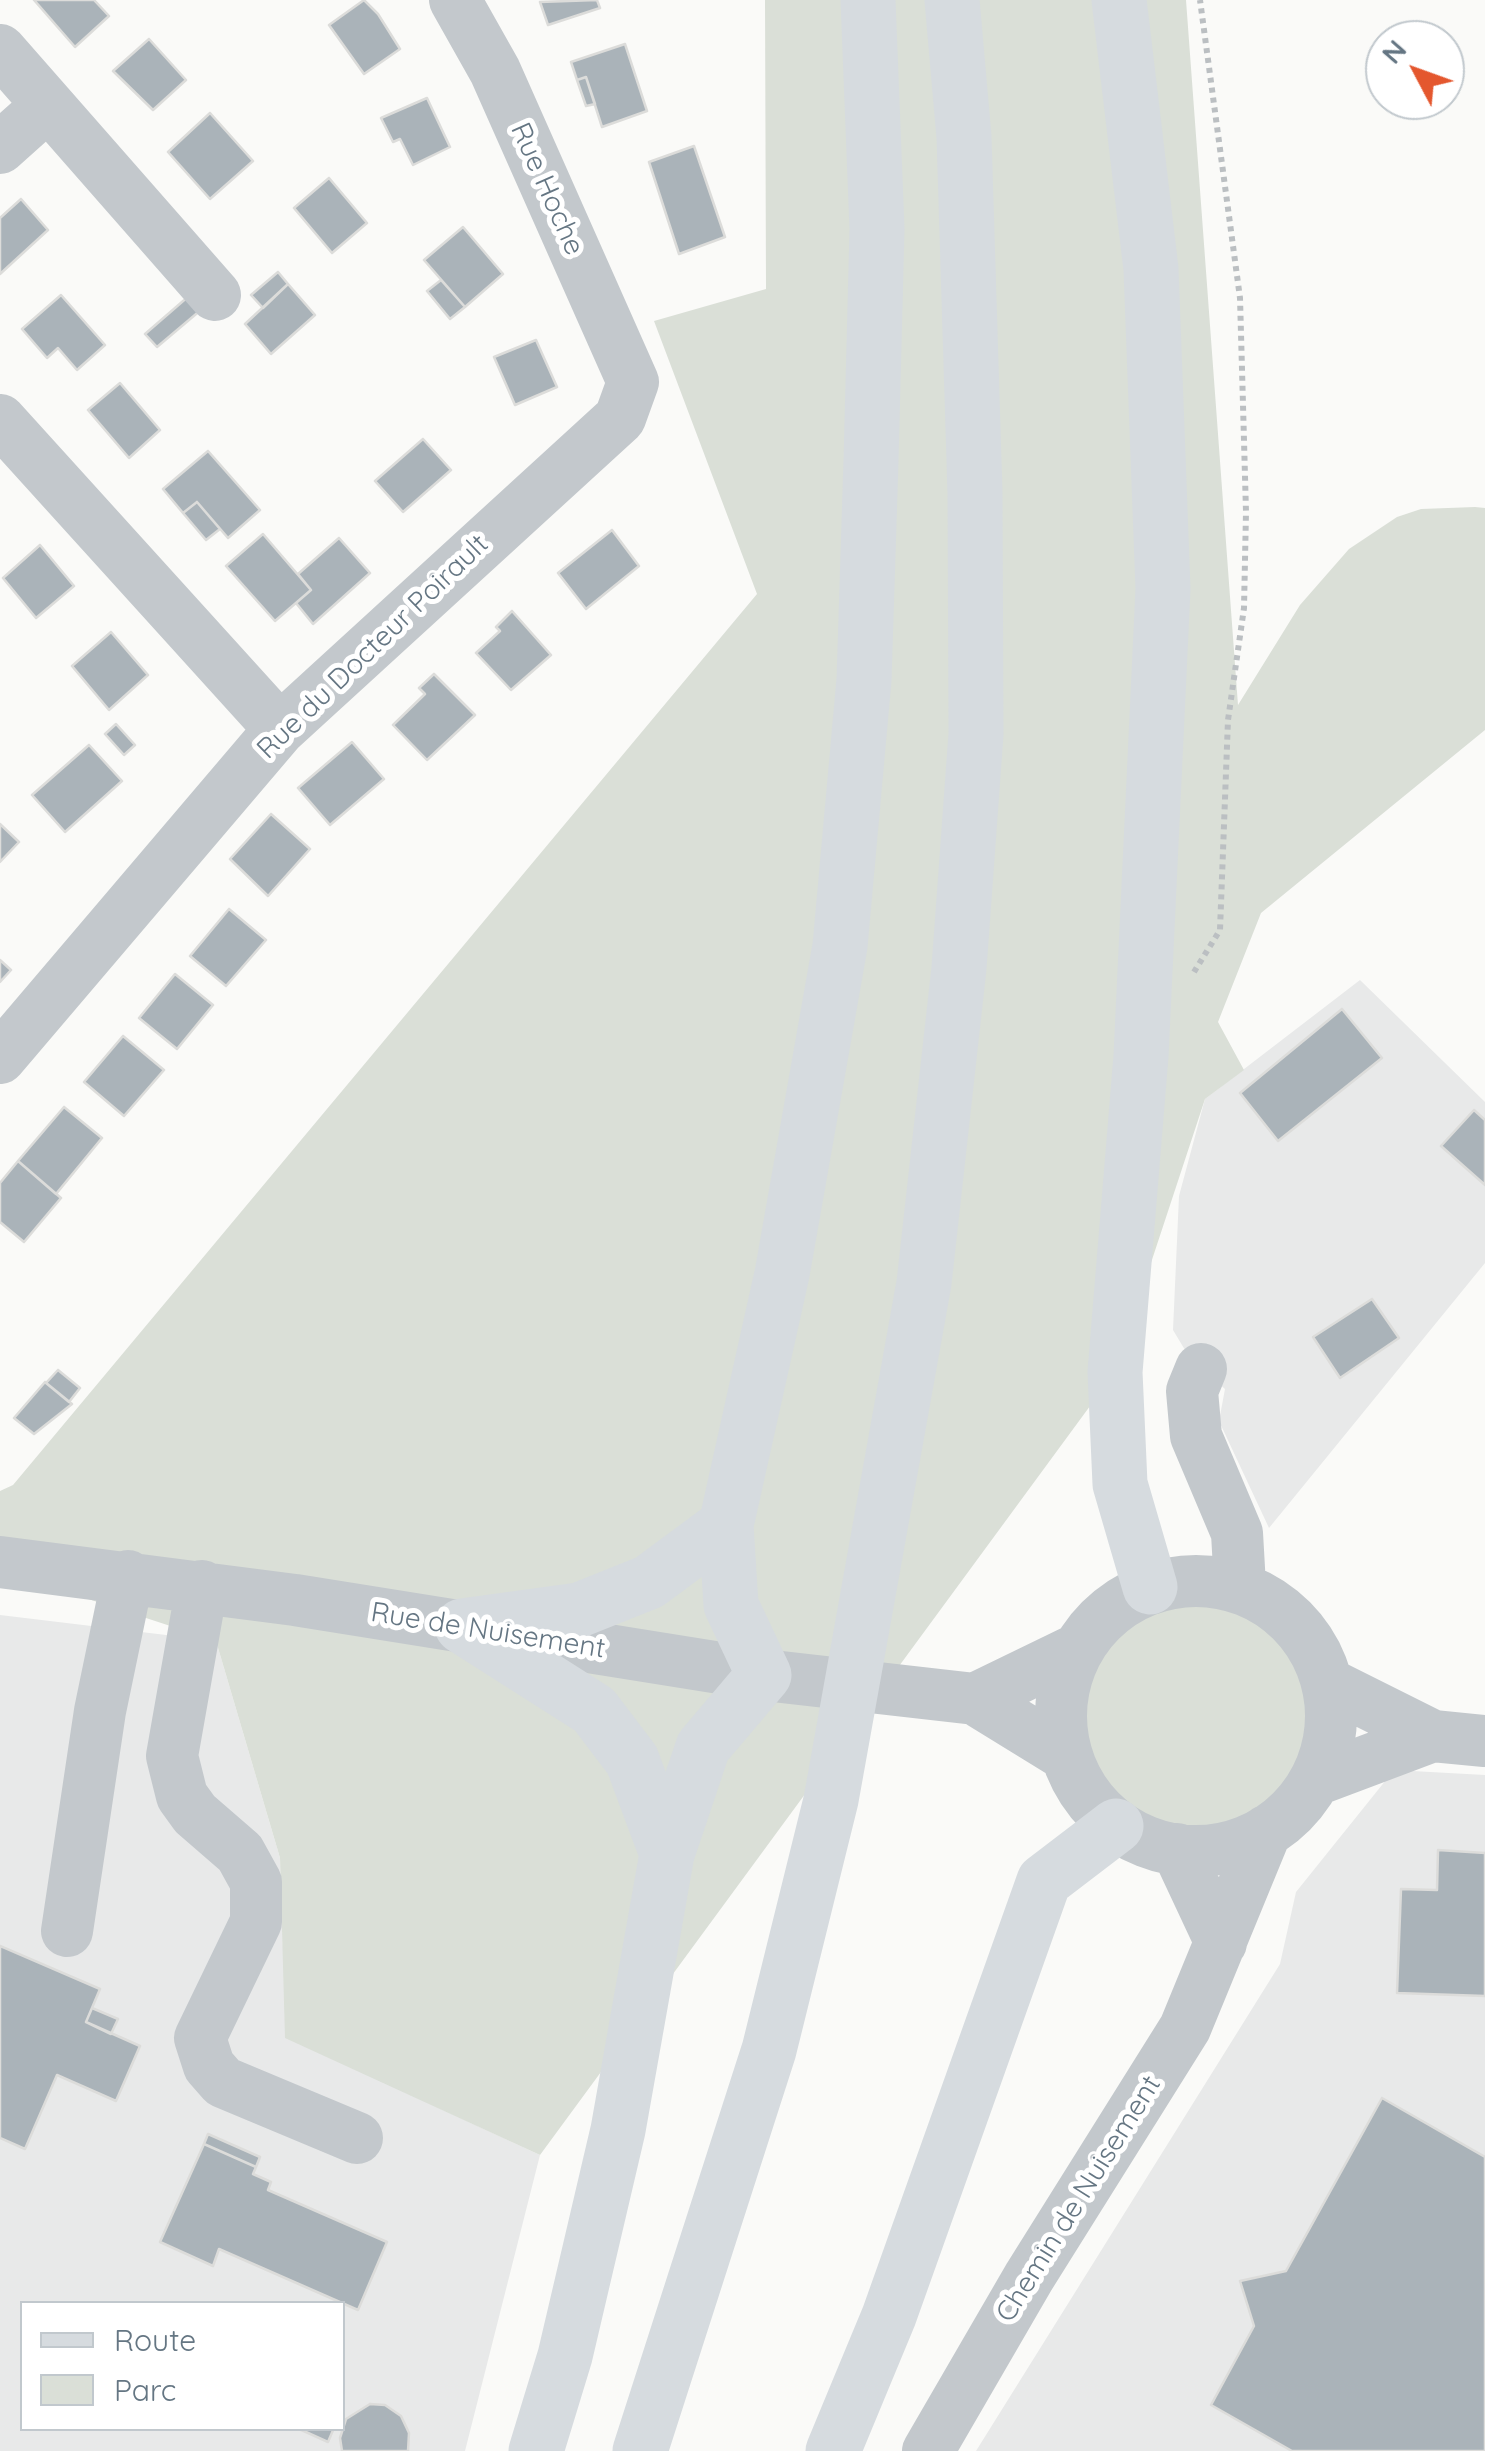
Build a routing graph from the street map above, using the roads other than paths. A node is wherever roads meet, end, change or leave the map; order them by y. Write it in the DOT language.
graph roads {
  1 [pos="454,0"];
  2 [pos="868,0"];
  3 [pos="952,0"];
  4 [pos="973,0"];
  5 [pos="1118,0"];
  6 [pos="0,50"];
  7 [pos="48,105"];
  8 [pos="0,148"];
  9 [pos="215,296"];
  10 [pos="632,382"];
  11 [pos="0,420"];
  12 [pos="280,729"];
  13 [pos="0,1058"];
  14 [pos="1201,1369"];
  15 [pos="726,1525"];
  16 [pos="0,1562"];
  17 [pos="885,1566"];
  18 [pos="128,1576"];
  19 [pos="202,1586"];
  20 [pos="1240,1586"];
  21 [pos="1150,1588"];
  22 [pos="462,1626"];
  23 [pos="1076,1650"];
  24 [pos="764,1675"];
  25 [pos="1328,1684"];
  26 [pos="975,1699"];
  27 [pos="1433,1736"];
  28 [pos="1485,1741"];
  29 [pos="1066,1755"];
  30 [pos="1316,1780"];
  31 [pos="842,1799"];
  32 [pos="1116,1826"];
  33 [pos="1266,1831"];
  34 [pos="1176,1849"];
  35 [pos="667,1854"];
  36 [pos="67,1931"];
  37 [pos="1221,1942"];
  38 [pos="357,2138"];
  39 [pos="536,2451"];
  40 [pos="640,2451"];
  41 [pos="666,2451"];
  42 [pos="833,2451"];
  43 [pos="928,2451"];
  1 -- 10 [label="street, Rue Hoche"];
  2 -- 15 [label="main road"];
  3 -- 17 [label="main road"];
  4 -- 17 [label="main road"];
  5 -- 21 [label="main road"];
  6 -- 7 [label="street"];
  7 -- 8 [label="street"];
  7 -- 9 [label="street"];
  10 -- 12 [label="street, Rue du Docteur Poirault"];
  11 -- 12 [label="street"];
  12 -- 13 [label="street, Rue du Docteur Poirault"];
  14 -- 20 [label="street"];
  15 -- 22 [label="main road"];
  15 -- 24 [label="main road"];
  16 -- 18 [label="street, Rue de Nuisement"];
  17 -- 31 [label="main road"];
  18 -- 19 [label="street, Rue de Nuisement"];
  18 -- 36 [label="street"];
  19 -- 22 [label="street, Rue de Nuisement"];
  19 -- 38 [label="street"];
  20 -- 21 [label="street"];
  20 -- 25 [label="street"];
  21 -- 23 [label="street"];
  22 -- 24 [label="street, Rue de Nuisement"];
  22 -- 35 [label="main road"];
  23 -- 26 [label="street"];
  23 -- 29 [label="street"];
  24 -- 26 [label="street, Rue de Nuisement"];
  24 -- 35 [label="main road"];
  25 -- 27 [label="street"];
  25 -- 30 [label="street"];
  26 -- 29 [label="street, Rue de Nuisement"];
  27 -- 28 [label="street"];
  27 -- 30 [label="street"];
  29 -- 32 [label="street"];
  30 -- 33 [label="street"];
  31 -- 40 [label="main road"];
  31 -- 41 [label="main road"];
  32 -- 34 [label="street"];
  32 -- 42 [label="main road"];
  33 -- 34 [label="street"];
  33 -- 37 [label="street, Chemin de Nuisement"];
  34 -- 37 [label="street"];
  35 -- 39 [label="main road"];
  37 -- 43 [label="street, Chemin de Nuisement"];
}
